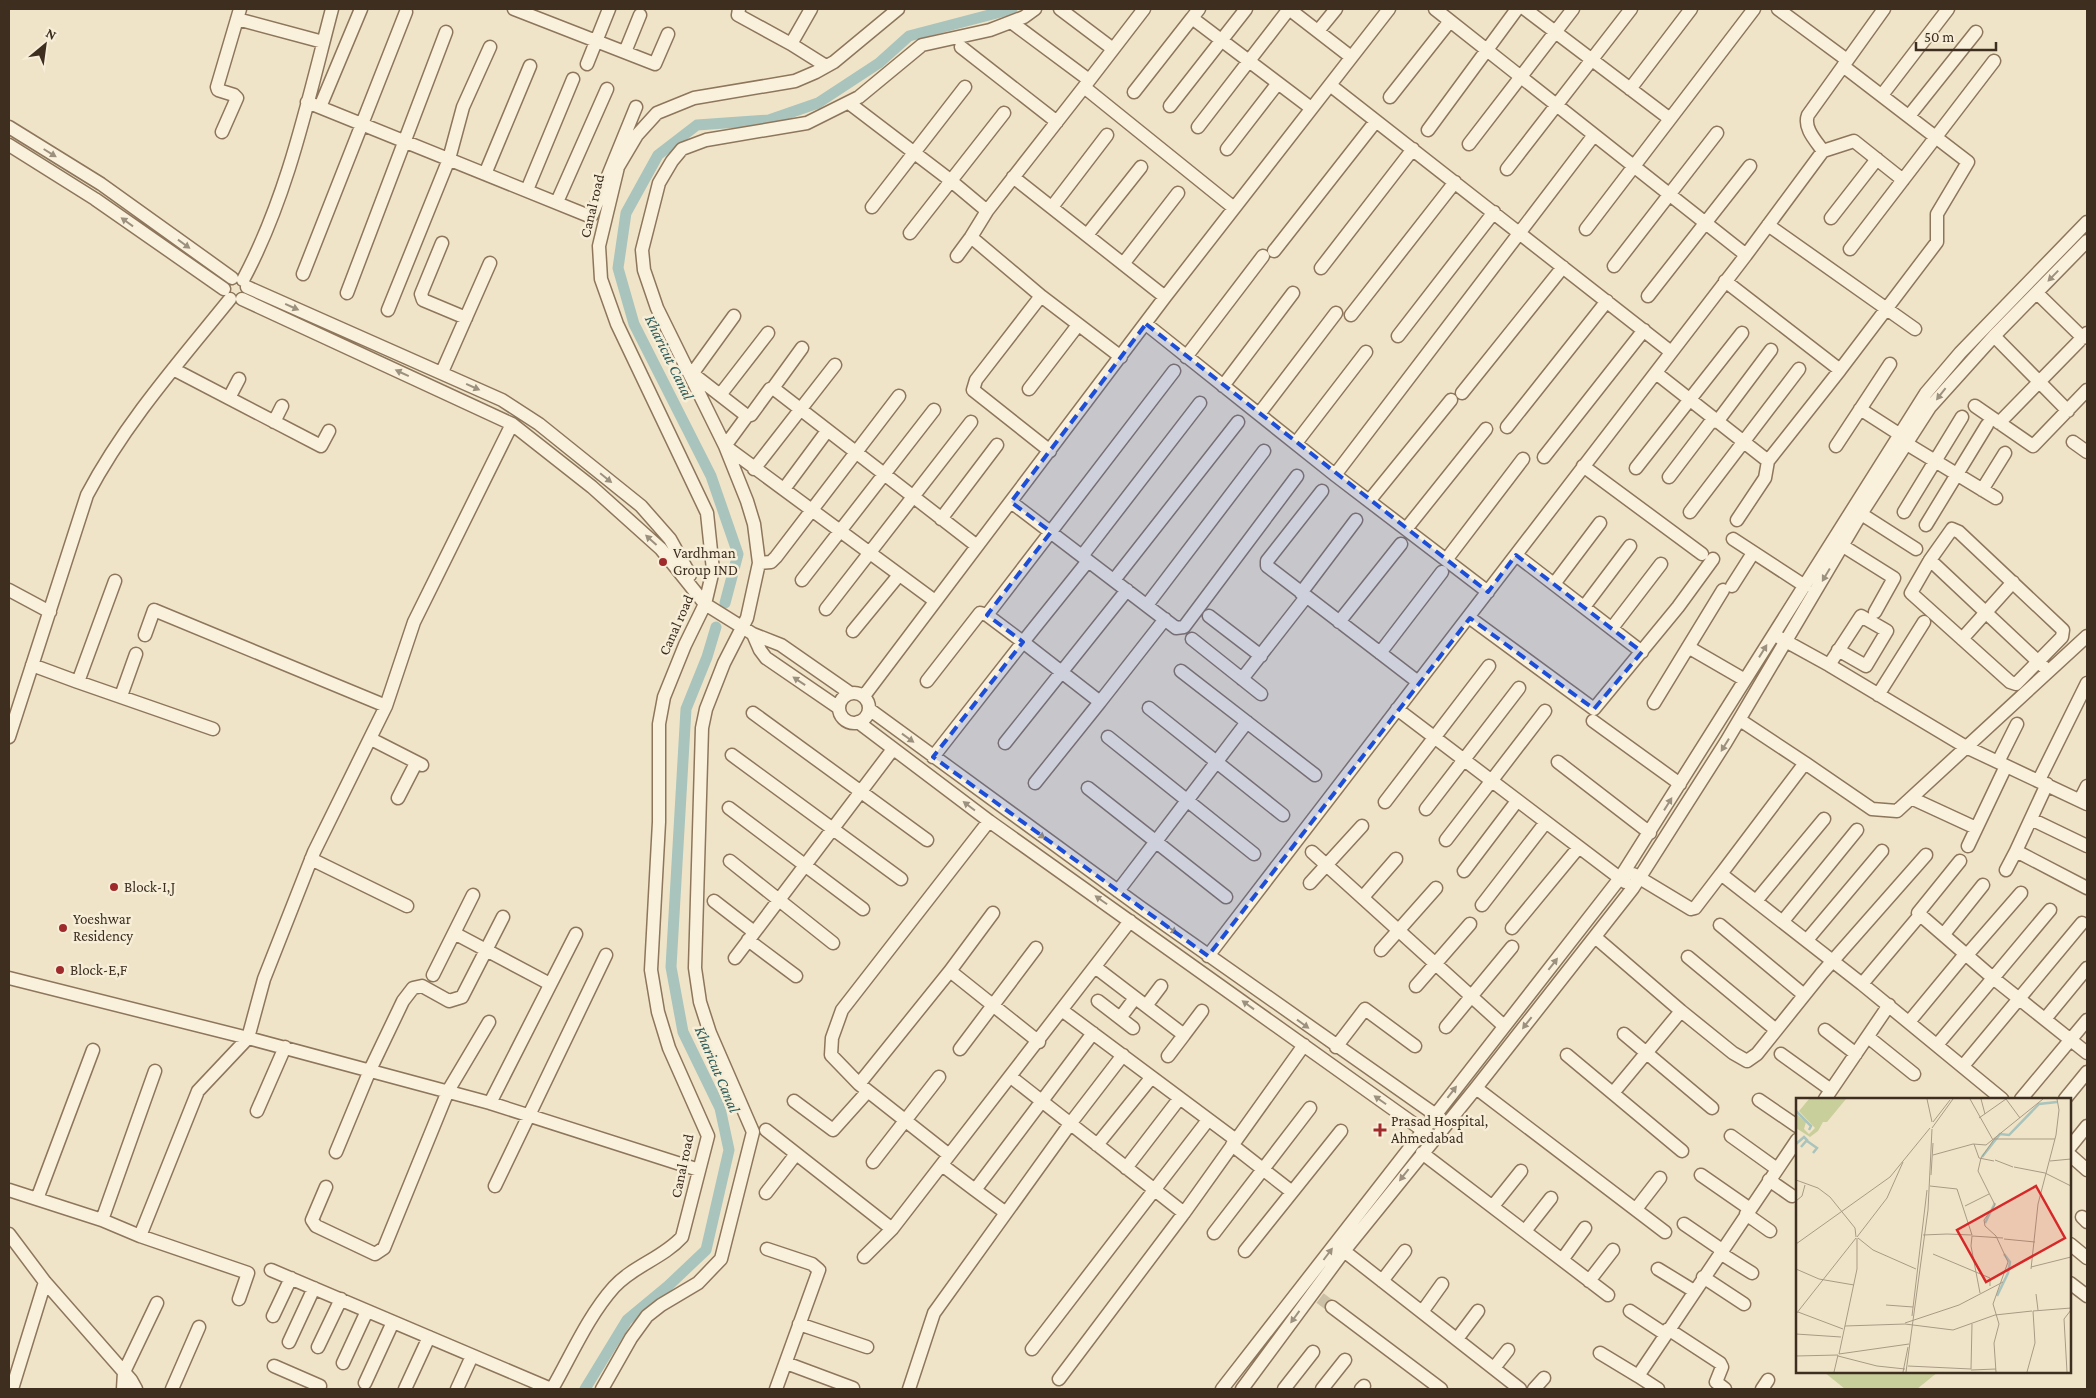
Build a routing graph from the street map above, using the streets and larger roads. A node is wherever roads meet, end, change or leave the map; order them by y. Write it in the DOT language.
graph roads {
  1 [pos="332,9"];
  2 [pos="361,9"];
  3 [pos="515,9"];
  4 [pos="609,9"];
  5 [pos="739,9"];
  6 [pos="810,9"];
  7 [pos="898,9"];
  8 [pos="1035,9"];
  9 [pos="1060,9"];
  10 [pos="1144,9"];
  11 [pos="1246,9"];
  12 [pos="1289,9"];
  13 [pos="1336,9"];
  14 [pos="1389,9"];
  15 [pos="1435,9"];
  16 [pos="1517,9"];
  17 [pos="1525,9"];
  18 [pos="1573,9"];
  19 [pos="1631,9"];
  20 [pos="1691,9"];
  21 [pos="1754,9"];
  22 [pos="1778,9"];
  23 [pos="1884,9"];
  24 [pos="1948,9"];
  25 [pos="406,12"];
  26 [pos="1195,13"];
  27 [pos="239,14"];
  28 [pos="640,15"];
  29 [pos="1450,21"];
  30 [pos="1011,22"];
  31 [pos="1318,31"];
  32 [pos="446,32"];
  33 [pos="1554,32"];
  34 [pos="1976,32"];
  35 [pos="668,34"];
  36 [pos="596,40"];
  37 [pos="1221,40"];
  38 [pos="323,42"];
  39 [pos="791,44"];
  40 [pos="490,47"];
  41 [pos="961,47"];
  42 [pos="1113,49"];
  43 [pos="1487,50"];
  44 [pos="625,52"];
  45 [pos="1352,57"];
  46 [pos="1591,60"];
  47 [pos="1249,61"];
  48 [pos="1994,62"];
  49 [pos="1845,63"];
  50 [pos="587,64"];
  51 [pos="530,66"];
  52 [pos="826,66"];
  53 [pos="1520,77"];
  54 [pos="573,79"];
  55 [pos="1278,83"];
  56 [pos="1086,84"];
  57 [pos="1330,84"];
  58 [pos="965,87"];
  59 [pos="1630,89"];
  60 [pos="607,90"];
  61 [pos="1134,92"];
  62 [pos="1882,95"];
  63 [pos="1390,97"];
  64 [pos="307,102"];
  65 [pos="848,103"];
  66 [pos="1556,105"];
  67 [pos="1170,106"];
  68 [pos="320,107"];
  69 [pos="636,107"];
  70 [pos="1312,108"];
  71 [pos="1004,113"];
  72 [pos="1909,116"];
  73 [pos="1670,119"];
  74 [pos="1376,121"];
  75 [pos="1056,122"];
  76 [pos="363,124"];
  77 [pos="9,127"];
  78 [pos="1198,127"];
  79 [pos="1428,130"];
  80 [pos="222,132"];
  81 [pos="1717,133"];
  82 [pos="1107,136"];
  83 [pos="1594,136"];
  84 [pos="1936,137"];
  85 [pos="404,141"];
  86 [pos="1469,144"];
  87 [pos="9,145"];
  88 [pos="1227,149"];
  89 [pos="1413,149"];
  90 [pos="914,152"];
  91 [pos="1823,152"];
  92 [pos="448,159"];
  93 [pos="1877,159"];
  94 [pos="1634,166"];
  95 [pos="1750,166"];
  96 [pos="1141,167"];
  97 [pos="1507,169"];
  98 [pos="485,174"];
  99 [pos="1013,177"];
  100 [pos="950,180"];
  101 [pos="1903,180"];
  102 [pos="1455,182"];
  103 [pos="526,190"];
  104 [pos="1178,193"];
  105 [pos="1669,195"];
  106 [pos="557,202"];
  107 [pos="872,207"];
  108 [pos="1052,207"];
  109 [pos="1234,208"];
  110 [pos="987,211"];
  111 [pos="1494,212"];
  112 [pos="1832,218"];
  113 [pos="2087,222"];
  114 [pos="1706,223"];
  115 [pos="1768,226"];
  116 [pos="1586,229"];
  117 [pos="1521,232"];
  118 [pos="910,233"];
  119 [pos="1087,235"];
  120 [pos="971,237"];
  121 [pos="2087,241"];
  122 [pos="442,243"];
  123 [pos="1850,249"];
  124 [pos="1746,255"];
  125 [pos="957,256"];
  126 [pos="490,263"];
  127 [pos="1123,264"];
  128 [pos="1614,266"];
  129 [pos="1563,267"];
  130 [pos="1321,268"];
  131 [pos="304,274"];
  132 [pos="1725,281"];
  133 [pos="236,289"];
  134 [pos="346,293"];
  135 [pos="1293,293"];
  136 [pos="2037,293"];
  137 [pos="1041,296"];
  138 [pos="1648,296"];
  139 [pos="1165,297"];
  140 [pos="1607,301"];
  141 [pos="1886,309"];
  142 [pos="388,310"];
  143 [pos="1336,314"];
  144 [pos="1351,315"];
  145 [pos="734,316"];
  146 [pos="466,318"];
  147 [pos="1146,324"];
  148 [pos="1078,325"];
  149 [pos="1644,330"];
  150 [pos="1914,330"];
  151 [pos="768,333"];
  152 [pos="1742,333"];
  153 [pos="2085,335"];
  154 [pos="1398,336"];
  155 [pos="1994,336"];
  156 [pos="802,348"];
  157 [pos="1772,350"];
  158 [pos="1366,352"];
  159 [pos="1672,352"];
  160 [pos="1120,357"];
  161 [pos="1186,357"];
  162 [pos="1890,364"];
  163 [pos="835,365"];
  164 [pos="173,369"];
  165 [pos="1799,369"];
  166 [pos="1174,370"];
  167 [pos="1840,370"];
  168 [pos="689,371"];
  169 [pos="442,372"];
  170 [pos="1656,373"];
  171 [pos="239,380"];
  172 [pos="2039,382"];
  173 [pos="1223,386"];
  174 [pos="773,388"];
  175 [pos="1029,389"];
  176 [pos="2087,390"];
  177 [pos="720,396"];
  178 [pos="899,396"];
  179 [pos="229,398"];
  180 [pos="1688,400"];
  181 [pos="1200,403"];
  182 [pos="282,406"];
  183 [pos="1975,406"];
  184 [pos="800,409"];
  185 [pos="1860,409"];
  186 [pos="934,410"];
  187 [pos="2068,411"];
  188 [pos="1259,414"];
  189 [pos="747,416"];
  190 [pos="1962,417"];
  191 [pos="1715,420"];
  192 [pos="274,422"];
  193 [pos="971,422"];
  194 [pos="1238,422"];
  195 [pos="512,424"];
  196 [pos="1993,424"];
  197 [pos="1507,427"];
  198 [pos="1486,428"];
  199 [pos="328,431"];
  200 [pos="828,431"];
  201 [pos="1903,439"];
  202 [pos="1743,442"];
  203 [pos="2073,442"];
  204 [pos="1296,443"];
  205 [pos="997,445"];
  206 [pos="725,446"];
  207 [pos="1836,446"];
  208 [pos="1050,451"];
  209 [pos="1264,451"];
  210 [pos="2005,452"];
  211 [pos="2087,452"];
  212 [pos="856,453"];
  213 [pos="1544,457"];
  214 [pos="1523,459"];
  215 [pos="1768,461"];
  216 [pos="1935,461"];
  217 [pos="1584,466"];
  218 [pos="1636,468"];
  219 [pos="754,469"];
  220 [pos="884,474"];
  221 [pos="1956,474"];
  222 [pos="1335,475"];
  223 [pos="1297,476"];
  224 [pos="1669,477"];
  225 [pos="784,489"];
  226 [pos="1982,490"];
  227 [pos="1322,491"];
  228 [pos="912,496"];
  229 [pos="1996,498"];
  230 [pos="1369,501"];
  231 [pos="1011,502"];
  232 [pos="812,510"];
  233 [pos="1690,512"];
  234 [pos="1857,512"];
  235 [pos="1904,512"];
  236 [pos="941,519"];
  237 [pos="1356,520"];
  238 [pos="1737,520"];
  239 [pos="1600,523"];
  240 [pos="1926,525"];
  241 [pos="1406,530"];
  242 [pos="840,531"];
  243 [pos="1051,532"];
  244 [pos="1733,539"];
  245 [pos="1401,544"];
  246 [pos="977,546"];
  247 [pos="1630,546"];
  248 [pos="1843,546"];
  249 [pos="1916,549"];
  250 [pos="1753,552"];
  251 [pos="870,553"];
  252 [pos="1516,555"];
  253 [pos="1085,558"];
  254 [pos="1446,560"];
  255 [pos="1930,560"];
  256 [pos="759,563"];
  257 [pos="1661,564"];
  258 [pos="1442,572"];
  259 [pos="899,574"];
  260 [pos="802,580"];
  261 [pos="1114,580"];
  262 [pos="115,581"];
  263 [pos="2013,582"];
  264 [pos="1554,584"];
  265 [pos="1804,586"];
  266 [pos="9,590"];
  267 [pos="1127,590"];
  268 [pos="1488,592"];
  269 [pos="1304,595"];
  270 [pos="935,602"];
  271 [pos="706,604"];
  272 [pos="1147,605"];
  273 [pos="1584,607"];
  274 [pos="826,609"];
  275 [pos="50,612"];
  276 [pos="1875,612"];
  277 [pos="1986,612"];
  278 [pos="988,615"];
  279 [pos="1209,616"];
  280 [pos="1470,618"];
  281 [pos="1165,619"];
  282 [pos="1338,622"];
  283 [pos="1924,622"];
  284 [pos="741,626"];
  285 [pos="1612,628"];
  286 [pos="853,631"];
  287 [pos="753,634"];
  288 [pos="1774,634"];
  289 [pos="145,635"];
  290 [pos="2087,636"];
  291 [pos="1192,639"];
  292 [pos="1962,639"];
  293 [pos="1023,642"];
  294 [pos="1786,642"];
  295 [pos="1688,647"];
  296 [pos="1838,650"];
  297 [pos="1642,652"];
  298 [pos="1380,653"];
  299 [pos="136,654"];
  300 [pos="1261,656"];
  301 [pos="2039,662"];
  302 [pos="32,665"];
  303 [pos="1829,665"];
  304 [pos="1489,666"];
  305 [pos="1181,671"];
  306 [pos="2048,671"];
  307 [pos="1063,672"];
  308 [pos="1242,680"];
  309 [pos="1745,680"];
  310 [pos="927,681"];
  311 [pos="78,682"];
  312 [pos="1418,682"];
  313 [pos="2087,683"];
  314 [pos="1519,688"];
  315 [pos="850,693"];
  316 [pos="1261,694"];
  317 [pos="1878,695"];
  318 [pos="121,696"];
  319 [pos="864,696"];
  320 [pos="1100,702"];
  321 [pos="1654,703"];
  322 [pos="386,706"];
  323 [pos="839,708"];
  324 [pos="1149,708"];
  325 [pos="869,709"];
  326 [pos="1398,710"];
  327 [pos="1545,711"];
  328 [pos="754,714"];
  329 [pos="1740,720"];
  330 [pos="1593,721"];
  331 [pos="858,722"];
  332 [pos="1247,722"];
  333 [pos="2017,724"];
  334 [pos="213,728"];
  335 [pos="9,737"];
  336 [pos="1108,737"];
  337 [pos="1435,738"];
  338 [pos="371,739"];
  339 [pos="1005,743"];
  340 [pos="1966,746"];
  341 [pos="893,749"];
  342 [pos="732,755"];
  343 [pos="933,757"];
  344 [pos="1464,760"];
  345 [pos="1216,762"];
  346 [pos="1558,762"];
  347 [pos="1805,763"];
  348 [pos="2002,764"];
  349 [pos="1315,775"];
  350 [pos="1491,780"];
  351 [pos="2043,782"];
  352 [pos="1035,783"];
  353 [pos="1680,784"];
  354 [pos="2087,786"];
  355 [pos="1088,788"];
  356 [pos="861,792"];
  357 [pos="398,798"];
  358 [pos="1911,798"];
  359 [pos="1517,801"];
  360 [pos="1187,802"];
  361 [pos="1385,802"];
  362 [pos="2084,802"];
  363 [pos="729,808"];
  364 [pos="1426,808"];
  365 [pos="1283,815"];
  366 [pos="1824,819"];
  367 [pos="2031,819"];
  368 [pos="989,821"];
  369 [pos="1546,822"];
  370 [pos="1362,826"];
  371 [pos="833,828"];
  372 [pos="1976,828"];
  373 [pos="1857,830"];
  374 [pos="1650,833"];
  375 [pos="927,840"];
  376 [pos="1446,840"];
  377 [pos="1156,842"];
  378 [pos="1968,846"];
  379 [pos="2087,846"];
  380 [pos="1579,847"];
  381 [pos="1882,851"];
  382 [pos="2016,851"];
  383 [pos="1312,852"];
  384 [pos="1254,854"];
  385 [pos="1926,855"];
  386 [pos="311,859"];
  387 [pos="1396,859"];
  388 [pos="730,860"];
  389 [pos="1960,861"];
  390 [pos="1327,865"];
  391 [pos="805,866"];
  392 [pos="2006,870"];
  393 [pos="1464,871"];
  394 [pos="1623,873"];
  395 [pos="1721,874"];
  396 [pos="900,879"];
  397 [pos="1310,883"];
  398 [pos="1636,883"];
  399 [pos="1983,885"];
  400 [pos="1436,888"];
  401 [pos="2087,888"];
  402 [pos="1118,891"];
  403 [pos="2021,893"];
  404 [pos="472,895"];
  405 [pos="1226,897"];
  406 [pos="1363,897"];
  407 [pos="779,899"];
  408 [pos="714,901"];
  409 [pos="1756,901"];
  410 [pos="1482,905"];
  411 [pos="407,906"];
  412 [pos="863,909"];
  413 [pos="2050,910"];
  414 [pos="993,914"];
  415 [pos="1920,915"];
  416 [pos="503,917"];
  417 [pos="1130,921"];
  418 [pos="1783,921"];
  419 [pos="2082,923"];
  420 [pos="1470,924"];
  421 [pos="1720,925"];
  422 [pos="1512,928"];
  423 [pos="1399,930"];
  424 [pos="454,933"];
  425 [pos="576,934"];
  426 [pos="1944,934"];
  427 [pos="751,936"];
  428 [pos="1595,937"];
  429 [pos="1807,940"];
  430 [pos="833,943"];
  431 [pos="1512,947"];
  432 [pos="1036,948"];
  433 [pos="486,950"];
  434 [pos="1381,950"];
  435 [pos="1966,954"];
  436 [pos="606,955"];
  437 [pos="1208,956"];
  438 [pos="1688,957"];
  439 [pos="734,958"];
  440 [pos="1834,960"];
  441 [pos="1436,963"];
  442 [pos="1095,967"];
  443 [pos="2087,968"];
  444 [pos="950,971"];
  445 [pos="433,975"];
  446 [pos="796,976"];
  447 [pos="9,978"];
  448 [pos="1993,978"];
  449 [pos="550,984"];
  450 [pos="1862,984"];
  451 [pos="1161,986"];
  452 [pos="1416,986"];
  453 [pos="1804,995"];
  454 [pos="1472,996"];
  455 [pos="1135,998"];
  456 [pos="2018,998"];
  457 [pos="1098,1001"];
  458 [pos="992,1005"];
  459 [pos="1889,1005"];
  460 [pos="1146,1006"];
  461 [pos="1062,1011"];
  462 [pos="1202,1011"];
  463 [pos="1681,1011"];
  464 [pos="1120,1018"];
  465 [pos="2045,1019"];
  466 [pos="2087,1020"];
  467 [pos="488,1022"];
  468 [pos="1909,1022"];
  469 [pos="1504,1026"];
  470 [pos="1446,1027"];
  471 [pos="1133,1028"];
  472 [pos="1776,1030"];
  473 [pos="1825,1030"];
  474 [pos="1093,1034"];
  475 [pos="1624,1034"];
  476 [pos="1184,1035"];
  477 [pos="1868,1037"];
  478 [pos="248,1038"];
  479 [pos="2071,1040"];
  480 [pos="1039,1042"];
  481 [pos="1937,1045"];
  482 [pos="1304,1046"];
  483 [pos="1416,1046"];
  484 [pos="285,1047"];
  485 [pos="1336,1047"];
  486 [pos="960,1049"];
  487 [pos="92,1050"];
  488 [pos="2087,1052"];
  489 [pos="1647,1053"];
  490 [pos="1566,1054"];
  491 [pos="1781,1054"];
  492 [pos="1856,1054"];
  493 [pos="1123,1056"];
  494 [pos="1168,1056"];
  495 [pos="1963,1066"];
  496 [pos="370,1070"];
  497 [pos="155,1071"];
  498 [pos="2087,1072"];
  499 [pos="1914,1074"];
  500 [pos="939,1077"];
  501 [pos="1011,1077"];
  502 [pos="1151,1078"];
  503 [pos="863,1087"];
  504 [pos="1476,1088"];
  505 [pos="448,1091"];
  506 [pos="1613,1093"];
  507 [pos="1828,1095"];
  508 [pos="2001,1098"];
  509 [pos="2022,1098"];
  510 [pos="2066,1098"];
  511 [pos="1180,1099"];
  512 [pos="1759,1100"];
  513 [pos="794,1101"];
  514 [pos="1041,1101"];
  515 [pos="490,1103"];
  516 [pos="1310,1108"];
  517 [pos="1712,1108"];
  518 [pos="257,1111"];
  519 [pos="528,1115"];
  520 [pos="1434,1115"];
  521 [pos="1208,1120"];
  522 [pos="906,1121"];
  523 [pos="1446,1123"];
  524 [pos="1070,1124"];
  525 [pos="1796,1125"];
  526 [pos="2087,1126"];
  527 [pos="766,1130"];
  528 [pos="1422,1130"];
  529 [pos="1341,1131"];
  530 [pos="1731,1136"];
  531 [pos="1434,1139"];
  532 [pos="1234,1143"];
  533 [pos="1796,1144"];
  534 [pos="1097,1145"];
  535 [pos="2071,1146"];
  536 [pos="1682,1151"];
  537 [pos="336,1152"];
  538 [pos="1422,1152"];
  539 [pos="796,1154"];
  540 [pos="2071,1156"];
  541 [pos="945,1160"];
  542 [pos="873,1162"];
  543 [pos="1126,1168"];
  544 [pos="1777,1169"];
  545 [pos="699,1170"];
  546 [pos="1264,1170"];
  547 [pos="2087,1170"];
  548 [pos="1521,1171"];
  549 [pos="1701,1175"];
  550 [pos="1660,1178"];
  551 [pos="1770,1180"];
  552 [pos="495,1186"];
  553 [pos="326,1187"];
  554 [pos="9,1190"];
  555 [pos="975,1190"];
  556 [pos="1154,1190"];
  557 [pos="1292,1192"];
  558 [pos="766,1193"];
  559 [pos="1792,1196"];
  560 [pos="1551,1198"];
  561 [pos="37,1199"];
  562 [pos="1493,1206"];
  563 [pos="1636,1208"];
  564 [pos="1748,1212"];
  565 [pos="1006,1213"];
  566 [pos="1184,1213"];
  567 [pos="102,1220"];
  568 [pos="1684,1224"];
  569 [pos="1585,1228"];
  570 [pos="892,1229"];
  571 [pos="1525,1230"];
  572 [pos="1770,1231"];
  573 [pos="1666,1232"];
  574 [pos="1214,1233"];
  575 [pos="9,1234"];
  576 [pos="140,1236"];
  577 [pos="2071,1245"];
  578 [pos="767,1249"];
  579 [pos="1613,1250"];
  580 [pos="1245,1251"];
  581 [pos="1344,1251"];
  582 [pos="1406,1251"];
  583 [pos="1721,1251"];
  584 [pos="864,1257"];
  585 [pos="2087,1258"];
  586 [pos="1562,1260"];
  587 [pos="1658,1269"];
  588 [pos="271,1270"];
  589 [pos="1752,1273"];
  590 [pos="1703,1277"];
  591 [pos="291,1278"];
  592 [pos="1382,1280"];
  593 [pos="1589,1280"];
  594 [pos="45,1282"];
  595 [pos="1442,1284"];
  596 [pos="2071,1284"];
  597 [pos="314,1288"];
  598 [pos="1694,1291"];
  599 [pos="1312,1292"];
  600 [pos="1608,1295"];
  601 [pos="2087,1296"];
  602 [pos="239,1299"];
  603 [pos="341,1300"];
  604 [pos="157,1303"];
  605 [pos="1744,1304"];
  606 [pos="1332,1307"];
  607 [pos="367,1311"];
  608 [pos="1478,1311"];
  609 [pos="1630,1311"];
  610 [pos="1422,1312"];
  611 [pos="273,1316"];
  612 [pos="393,1322"];
  613 [pos="799,1324"];
  614 [pos="199,1327"];
  615 [pos="1666,1331"];
  616 [pos="429,1337"];
  617 [pos="1457,1340"];
  618 [pos="289,1342"];
  619 [pos="318,1347"];
  620 [pos="868,1347"];
  621 [pos="1032,1349"];
  622 [pos="1508,1350"];
  623 [pos="1313,1352"];
  624 [pos="1600,1353"];
  625 [pos="472,1356"];
  626 [pos="1345,1360"];
  627 [pos="343,1363"];
  628 [pos="786,1363"];
  629 [pos="274,1366"];
  630 [pos="1494,1368"];
  631 [pos="124,1372"];
  632 [pos="1638,1376"];
  633 [pos="1544,1378"];
  634 [pos="1060,1379"];
  635 [pos="365,1383"];
  636 [pos="831,1385"];
  637 [pos="322,1388"];
  638 [pos="854,1388"];
  639 [pos="12,1389"];
  640 [pos="123,1389"];
  641 [pos="136,1389"];
  642 [pos="172,1389"];
  643 [pos="405,1389"];
  644 [pos="457,1389"];
  645 [pos="552,1389"];
  646 [pos="602,1389"];
  647 [pos="776,1389"];
  648 [pos="910,1389"];
  649 [pos="1222,1389"];
  650 [pos="1242,1389"];
  651 [pos="1284,1389"];
  652 [pos="1322,1389"];
  653 [pos="1441,1389"];
  654 [pos="1520,1389"];
  655 [pos="1534,1389"];
  656 [pos="1658,1389"];
  657 [pos="1725,1389"];
  1 -- 38 [label="street"];
  2 -- 68 [label="street"];
  3 -- 36 [label="street"];
  4 -- 36 [label="street"];
  5 -- 39 [label="street"];
  6 -- 39 [label="street"];
  7 -- 52 [label="street, Canal road"];
  8 -- 30 [label="street"];
  9 -- 42 [label="street"];
  10 -- 42 [label="street"];
  11 -- 37 [label="street"];
  12 -- 31 [label="street"];
  12 -- 47 [label="street"];
  13 -- 31 [label="street"];
  14 -- 45 [label="street"];
  15 -- 29 [label="street"];
  16 -- 43 [label="street"];
  17 -- 33 [label="street"];
  18 -- 33 [label="street"];
  19 -- 46 [label="street"];
  20 -- 59 [label="street"];
  21 -- 73 [label="street"];
  22 -- 49 [label="street"];
  23 -- 49 [label="street"];
  24 -- 62 [label="street"];
  25 -- 76 [label="street"];
  26 -- 37 [label="street"];
  26 -- 61 [label="street"];
  27 -- 38 [label="street"];
  27 -- 80 [label="street"];
  28 -- 44 [label="street"];
  29 -- 43 [label="street"];
  29 -- 63 [label="street"];
  30 -- 56 [label="street"];
  30 -- 65 [label="street"];
  31 -- 45 [label="street"];
  32 -- 85 [label="street"];
  33 -- 46 [label="street"];
  33 -- 53 [label="street"];
  34 -- 72 [label="street"];
  35 -- 44 [label="street"];
  36 -- 44 [label="street"];
  36 -- 50 [label="street"];
  37 -- 47 [label="street"];
  37 -- 67 [label="street"];
  38 -- 64 [label="street"];
  39 -- 52 [label="street"];
  40 -- 92 [label="street"];
  41 -- 75 [label="street"];
  42 -- 56 [label="street"];
  43 -- 53 [label="street"];
  43 -- 79 [label="street"];
  45 -- 57 [label="street"];
  46 -- 59 [label="street"];
  46 -- 66 [label="street"];
  47 -- 55 [label="street"];
  47 -- 78 [label="street"];
  48 -- 84 [label="street"];
  49 -- 62 [label="street"];
  49 -- 91 [label="street"];
  51 -- 98 [label="street"];
  52 -- 271 [label="street, Canal road"];
  53 -- 66 [label="street"];
  53 -- 86 [label="street"];
  54 -- 103 [label="street"];
  55 -- 70 [label="street"];
  55 -- 88 [label="street"];
  56 -- 75 [label="street"];
  56 -- 109 [label="street"];
  57 -- 70 [label="street"];
  57 -- 74 [label="street"];
  58 -- 90 [label="street"];
  59 -- 73 [label="street"];
  60 -- 106 [label="street"];
  62 -- 72 [label="street"];
  64 -- 68 [label="street"];
  64 -- 133 [label="street"];
  65 -- 90 [label="street"];
  65 -- 168 [label="street"];
  66 -- 83 [label="street"];
  66 -- 97 [label="street"];
  68 -- 76 [label="street"];
  69 -- 106 [label="street"];
  70 -- 109 [label="street"];
  71 -- 100 [label="street"];
  72 -- 84 [label="street"];
  73 -- 94 [label="street"];
  74 -- 89 [label="street"];
  74 -- 161 [label="street"];
  75 -- 99 [label="street"];
  76 -- 85 [label="street"];
  76 -- 131 [label="street"];
  77 -- 133 [label="street, one-way"];
  81 -- 105 [label="street"];
  82 -- 108 [label="street"];
  83 -- 94 [label="street"];
  83 -- 117 [label="street"];
  84 -- 101 [label="street"];
  84 -- 141 [label="street"];
  85 -- 92 [label="street"];
  85 -- 134 [label="street"];
  133 -- 87 [label="street, one-way"];
  89 -- 102 [label="street"];
  89 -- 130 [label="street"];
  90 -- 100 [label="street"];
  90 -- 107 [label="street"];
  91 -- 93 [label="street"];
  91 -- 115 [label="street"];
  92 -- 98 [label="street"];
  92 -- 142 [label="street"];
  93 -- 101 [label="street"];
  93 -- 112 [label="street"];
  94 -- 105 [label="street"];
  94 -- 116 [label="street"];
  95 -- 114 [label="street"];
  96 -- 119 [label="street"];
  98 -- 103 [label="street"];
  99 -- 108 [label="street"];
  99 -- 110 [label="street"];
  100 -- 110 [label="street"];
  100 -- 118 [label="street"];
  101 -- 123 [label="street"];
  102 -- 111 [label="street"];
  102 -- 144 [label="street"];
  103 -- 106 [label="street"];
  104 -- 127 [label="street"];
  105 -- 114 [label="street"];
  105 -- 128 [label="street"];
  108 -- 119 [label="street"];
  109 -- 139 [label="street"];
  110 -- 120 [label="street"];
  111 -- 117 [label="street"];
  111 -- 154 [label="street"];
  113 -- 201 [label="street"];
  114 -- 124 [label="street"];
  114 -- 138 [label="street"];
  115 -- 124 [label="street"];
  115 -- 141 [label="street"];
  117 -- 129 [label="street"];
  117 -- 222 [label="street"];
  119 -- 127 [label="street"];
  120 -- 125 [label="street"];
  120 -- 137 [label="street"];
  121 -- 136 [label="street, one-way"];
  122 -- 146 [label="street"];
  124 -- 132 [label="street"];
  126 -- 146 [label="street"];
  127 -- 139 [label="street"];
  129 -- 140 [label="street"];
  129 -- 230 [label="street"];
  132 -- 159 [label="street"];
  132 -- 167 [label="street"];
  133 -- 164 [label="street"];
  133 -- 169 [label="street, one-way"];
  195 -- 133 [label="street, one-way"];
  135 -- 173 [label="street"];
  136 -- 153 [label="street"];
  136 -- 155 [label="street"];
  137 -- 148 [label="street"];
  137 -- 208 [label="street"];
  139 -- 147 [label="street"];
  140 -- 149 [label="street"];
  140 -- 197 [label="street"];
  141 -- 150 [label="street"];
  141 -- 167 [label="street"];
  143 -- 188 [label="street"];
  145 -- 168 [label="street"];
  146 -- 169 [label="street"];
  147 -- 160 [label="street"];
  147 -- 161 [label="street"];
  148 -- 160 [label="street"];
  148 -- 175 [label="street"];
  149 -- 159 [label="street"];
  149 -- 213 [label="street"];
  151 -- 177 [label="street"];
  152 -- 180 [label="street"];
  153 -- 172 [label="street"];
  155 -- 172 [label="street"];
  155 -- 201 [label="street, one-way"];
  156 -- 174 [label="street"];
  157 -- 191 [label="street"];
  158 -- 204 [label="street"];
  159 -- 170 [label="street"];
  160 -- 208 [label="street"];
  161 -- 173 [label="street"];
  162 -- 185 [label="street"];
  163 -- 184 [label="street"];
  164 -- 179 [label="street"];
  164 -- 275 [label="street"];
  165 -- 202 [label="street"];
  166 -- 243 [label="street"];
  167 -- 215 [label="street"];
  168 -- 177 [label="street"];
  168 -- 206 [label="street"];
  169 -- 271 [label="street, one-way"];
  170 -- 180 [label="street"];
  170 -- 217 [label="street"];
  171 -- 179 [label="street"];
  172 -- 187 [label="street"];
  172 -- 196 [label="street"];
  173 -- 188 [label="street"];
  174 -- 184 [label="street"];
  174 -- 189 [label="street"];
  176 -- 187 [label="street"];
  177 -- 189 [label="street"];
  178 -- 212 [label="street"];
  179 -- 192 [label="street"];
  180 -- 191 [label="street"];
  180 -- 218 [label="street"];
  181 -- 253 [label="street"];
  182 -- 192 [label="street"];
  183 -- 196 [label="street"];
  184 -- 200 [label="street"];
  184 -- 219 [label="street"];
  185 -- 201 [label="street"];
  185 -- 207 [label="street"];
  186 -- 220 [label="street"];
  187 -- 196 [label="street"];
  188 -- 204 [label="street"];
  189 -- 206 [label="street"];
  190 -- 216 [label="street"];
  191 -- 202 [label="street"];
  191 -- 224 [label="street"];
  192 -- 199 [label="street"];
  193 -- 228 [label="street"];
  194 -- 261 [label="street"];
  271 -- 195 [label="street, one-way"];
  195 -- 322 [label="street"];
  196 -- 221 [label="street"];
  198 -- 241 [label="street"];
  200 -- 212 [label="street"];
  200 -- 225 [label="street"];
  201 -- 216 [label="street"];
  201 -- 234 [label="street"];
  202 -- 215 [label="street"];
  202 -- 233 [label="street"];
  203 -- 211 [label="street"];
  204 -- 222 [label="street"];
  205 -- 236 [label="street"];
  206 -- 219 [label="street"];
  206 -- 256 [label="street"];
  208 -- 231 [label="street"];
  209 -- 272 [label="street"];
  210 -- 226 [label="street"];
  212 -- 220 [label="street"];
  212 -- 232 [label="street"];
  214 -- 254 [label="street"];
  215 -- 238 [label="street"];
  216 -- 221 [label="street"];
  216 -- 235 [label="street"];
  217 -- 252 [label="street"];
  217 -- 297 [label="street"];
  219 -- 225 [label="street"];
  220 -- 228 [label="street"];
  220 -- 242 [label="street"];
  221 -- 226 [label="street"];
  221 -- 240 [label="street"];
  222 -- 230 [label="street"];
  223 -- 281 [label="street"];
  225 -- 232 [label="street"];
  226 -- 229 [label="street"];
  227 -- 269 [label="street"];
  228 -- 236 [label="street"];
  228 -- 251 [label="street"];
  230 -- 241 [label="street"];
  231 -- 243 [label="street"];
  231 -- 246 [label="street"];
  232 -- 242 [label="street"];
  232 -- 256 [label="street"];
  234 -- 248 [label="street"];
  234 -- 249 [label="street"];
  234 -- 265 [label="street"];
  236 -- 246 [label="street"];
  237 -- 269 [label="street"];
  239 -- 264 [label="street"];
  241 -- 254 [label="street"];
  242 -- 251 [label="street"];
  242 -- 260 [label="street"];
  243 -- 253 [label="street"];
  243 -- 278 [label="street"];
  244 -- 250 [label="street"];
  245 -- 282 [label="street"];
  246 -- 270 [label="street"];
  247 -- 273 [label="street"];
  248 -- 276 [label="street"];
  248 -- 294 [label="street, one-way"];
  250 -- 265 [label="street"];
  250 -- 295 [label="street"];
  251 -- 259 [label="street"];
  251 -- 274 [label="street"];
  252 -- 264 [label="street"];
  252 -- 268 [label="street"];
  253 -- 261 [label="street"];
  253 -- 293 [label="street"];
  254 -- 268 [label="street"];
  255 -- 263 [label="street"];
  255 -- 277 [label="street"];
  255 -- 292 [label="street"];
  256 -- 284 [label="street"];
  257 -- 285 [label="street"];
  258 -- 298 [label="street"];
  259 -- 270 [label="street"];
  259 -- 286 [label="street"];
  261 -- 267 [label="street"];
  262 -- 311 [label="street"];
  263 -- 277 [label="street"];
  263 -- 301 [label="street"];
  264 -- 273 [label="street"];
  265 -- 288 [label="street"];
  266 -- 275 [label="street"];
  267 -- 272 [label="street"];
  267 -- 307 [label="street"];
  268 -- 280 [label="street"];
  269 -- 282 [label="street"];
  269 -- 300 [label="street"];
  270 -- 319 [label="street"];
  271 -- 284 [label="street"];
  271 -- 545 [label="street, Canal road"];
  272 -- 281 [label="street"];
  273 -- 285 [label="street"];
  275 -- 302 [label="street"];
  277 -- 292 [label="street"];
  277 -- 301 [label="street"];
  278 -- 293 [label="street"];
  278 -- 310 [label="street"];
  279 -- 300 [label="street"];
  280 -- 297 [label="street"];
  280 -- 312 [label="street"];
  281 -- 320 [label="street"];
  282 -- 298 [label="street"];
  283 -- 317 [label="street"];
  284 -- 287 [label="street"];
  284 -- 646 [label="street"];
  285 -- 297 [label="street"];
  287 -- 315 [label="street"];
  323 -- 287 [label="street, one-way"];
  288 -- 294 [label="street"];
  309 -- 288 [label="street, one-way"];
  289 -- 322 [label="street"];
  290 -- 306 [label="street"];
  291 -- 308 [label="street"];
  292 -- 301 [label="street"];
  293 -- 307 [label="street"];
  293 -- 343 [label="street"];
  294 -- 303 [label="street"];
  294 -- 329 [label="street"];
  295 -- 309 [label="street"];
  295 -- 321 [label="street"];
  296 -- 303 [label="street"];
  298 -- 312 [label="street"];
  299 -- 318 [label="street"];
  300 -- 308 [label="street"];
  301 -- 306 [label="street"];
  302 -- 311 [label="street"];
  302 -- 335 [label="street"];
  303 -- 317 [label="street"];
  304 -- 337 [label="street"];
  305 -- 332 [label="street"];
  306 -- 340 [label="street"];
  307 -- 320 [label="street"];
  307 -- 339 [label="street"];
  308 -- 316 [label="street"];
  309 -- 353 [label="street"];
  311 -- 318 [label="street"];
  312 -- 326 [label="street"];
  313 -- 351 [label="street"];
  314 -- 344 [label="street"];
  315 -- 319 [label="street"];
  315 -- 323 [label="street"];
  317 -- 340 [label="street"];
  318 -- 334 [label="street"];
  319 -- 325 [label="street"];
  320 -- 352 [label="street"];
  322 -- 338 [label="street"];
  323 -- 331 [label="street"];
  324 -- 345 [label="street"];
  325 -- 331 [label="street"];
  325 -- 343 [label="street, one-way"];
  326 -- 337 [label="street"];
  326 -- 437 [label="street"];
  327 -- 350 [label="street"];
  328 -- 356 [label="street"];
  329 -- 347 [label="street"];
  329 -- 398 [label="street, one-way"];
  330 -- 353 [label="street"];
  331 -- 341 [label="street"];
  332 -- 345 [label="street"];
  332 -- 349 [label="street"];
  333 -- 348 [label="street"];
  336 -- 360 [label="street"];
  337 -- 344 [label="street"];
  337 -- 361 [label="street"];
  338 -- 357 [label="street"];
  338 -- 386 [label="street"];
  340 -- 348 [label="street"];
  340 -- 358 [label="street"];
  341 -- 356 [label="street"];
  368 -- 341 [label="street, one-way"];
  342 -- 371 [label="street"];
  343 -- 402 [label="street, one-way"];
  344 -- 350 [label="street"];
  344 -- 364 [label="street"];
  345 -- 360 [label="street"];
  345 -- 365 [label="street"];
  346 -- 374 [label="street"];
  347 -- 358 [label="street"];
  347 -- 395 [label="street"];
  348 -- 351 [label="street"];
  348 -- 372 [label="street"];
  350 -- 359 [label="street"];
  350 -- 376 [label="street"];
  351 -- 362 [label="street"];
  351 -- 367 [label="street"];
  374 -- 353 [label="street, one-way"];
  354 -- 362 [label="street"];
  355 -- 377 [label="street"];
  356 -- 371 [label="street"];
  356 -- 375 [label="street"];
  358 -- 372 [label="street"];
  359 -- 369 [label="street"];
  359 -- 393 [label="street"];
  360 -- 377 [label="street"];
  360 -- 384 [label="street"];
  363 -- 391 [label="street"];
  366 -- 409 [label="street"];
  367 -- 379 [label="street"];
  367 -- 382 [label="street"];
  417 -- 368 [label="street, one-way"];
  368 -- 503 [label="street"];
  369 -- 380 [label="street"];
  369 -- 410 [label="street"];
  370 -- 390 [label="street"];
  371 -- 391 [label="street"];
  371 -- 396 [label="street"];
  372 -- 378 [label="street"];
  373 -- 418 [label="street"];
  374 -- 394 [label="street"];
  377 -- 402 [label="street"];
  377 -- 405 [label="street"];
  380 -- 394 [label="street"];
  380 -- 422 [label="street"];
  381 -- 429 [label="street"];
  382 -- 392 [label="street"];
  382 -- 401 [label="street"];
  383 -- 390 [label="street"];
  385 -- 440 [label="street"];
  386 -- 411 [label="street"];
  386 -- 478 [label="street"];
  387 -- 406 [label="street"];
  388 -- 407 [label="street"];
  389 -- 415 [label="street"];
  390 -- 397 [label="street"];
  390 -- 406 [label="street"];
  391 -- 407 [label="street"];
  391 -- 412 [label="street"];
  394 -- 398 [label="street"];
  469 -- 394 [label="street, one-way"];
  395 -- 398 [label="street"];
  395 -- 409 [label="street"];
  398 -- 428 [label="street"];
  399 -- 426 [label="street"];
  400 -- 423 [label="street"];
  402 -- 437 [label="street, one-way"];
  403 -- 435 [label="street"];
  404 -- 424 [label="street"];
  406 -- 423 [label="street"];
  407 -- 427 [label="street"];
  407 -- 430 [label="street"];
  408 -- 427 [label="street"];
  409 -- 418 [label="street"];
  413 -- 448 [label="street"];
  414 -- 444 [label="street"];
  415 -- 426 [label="street"];
  415 -- 450 [label="street"];
  416 -- 433 [label="street"];
  417 -- 442 [label="street"];
  482 -- 417 [label="street, one-way"];
  418 -- 429 [label="street"];
  419 -- 456 [label="street"];
  420 -- 441 [label="street"];
  421 -- 453 [label="street"];
  423 -- 434 [label="street"];
  423 -- 441 [label="street"];
  424 -- 433 [label="street"];
  424 -- 445 [label="street"];
  425 -- 449 [label="street"];
  426 -- 435 [label="street"];
  427 -- 439 [label="street"];
  427 -- 446 [label="street"];
  428 -- 463 [label="street"];
  428 -- 504 [label="street, one-way"];
  429 -- 440 [label="street"];
  431 -- 454 [label="street"];
  432 -- 458 [label="street"];
  433 -- 449 [label="street"];
  433 -- 496 [label="street"];
  435 -- 448 [label="street"];
  435 -- 468 [label="street"];
  436 -- 519 [label="street"];
  437 -- 485 [label="street, one-way"];
  438 -- 472 [label="street"];
  440 -- 450 [label="street"];
  440 -- 453 [label="street"];
  441 -- 452 [label="street"];
  441 -- 454 [label="street"];
  442 -- 455 [label="street"];
  442 -- 461 [label="street"];
  443 -- 465 [label="street"];
  444 -- 458 [label="street"];
  444 -- 503 [label="street"];
  447 -- 478 [label="street"];
  448 -- 456 [label="street"];
  448 -- 481 [label="street"];
  449 -- 515 [label="street"];
  450 -- 459 [label="street"];
  451 -- 460 [label="street"];
  453 -- 472 [label="street"];
  454 -- 469 [label="street"];
  454 -- 470 [label="street"];
  455 -- 460 [label="street"];
  455 -- 464 [label="street"];
  456 -- 465 [label="street"];
  456 -- 495 [label="street"];
  457 -- 464 [label="street"];
  458 -- 480 [label="street"];
  458 -- 486 [label="street"];
  459 -- 468 [label="street"];
  459 -- 477 [label="street"];
  460 -- 476 [label="street"];
  461 -- 474 [label="street"];
  461 -- 480 [label="street"];
  462 -- 476 [label="street"];
  463 -- 472 [label="street"];
  463 -- 489 [label="street"];
  464 -- 471 [label="street"];
  465 -- 479 [label="street"];
  466 -- 479 [label="street"];
  467 -- 505 [label="street"];
  468 -- 481 [label="street"];
  520 -- 469 [label="street, one-way"];
  473 -- 492 [label="street"];
  474 -- 493 [label="street"];
  474 -- 514 [label="street"];
  475 -- 489 [label="street"];
  476 -- 494 [label="street"];
  477 -- 492 [label="street"];
  477 -- 499 [label="street"];
  478 -- 484 [label="street"];
  478 -- 576 [label="street"];
  479 -- 488 [label="street"];
  479 -- 509 [label="street"];
  480 -- 501 [label="street"];
  481 -- 495 [label="street"];
  528 -- 482 [label="street, one-way"];
  482 -- 532 [label="street"];
  483 -- 485 [label="street"];
  484 -- 496 [label="street"];
  484 -- 518 [label="street"];
  485 -- 520 [label="street"];
  487 -- 561 [label="street"];
  489 -- 506 [label="street"];
  489 -- 517 [label="street"];
  490 -- 506 [label="street"];
  491 -- 507 [label="street"];
  492 -- 507 [label="street"];
  493 -- 502 [label="street"];
  493 -- 524 [label="street"];
  495 -- 508 [label="street"];
  496 -- 505 [label="street"];
  496 -- 537 [label="street"];
  497 -- 567 [label="street"];
  498 -- 510 [label="street"];
  500 -- 522 [label="street"];
  501 -- 514 [label="street"];
  501 -- 541 [label="street"];
  502 -- 511 [label="street"];
  502 -- 534 [label="street"];
  503 -- 513 [label="street"];
  503 -- 522 [label="street"];
  504 -- 523 [label="street"];
  504 -- 563 [label="street"];
  505 -- 515 [label="street"];
  505 -- 553 [label="street"];
  506 -- 536 [label="street"];
  511 -- 521 [label="street"];
  511 -- 543 [label="street"];
  512 -- 525 [label="street"];
  514 -- 524 [label="street"];
  514 -- 555 [label="street"];
  515 -- 519 [label="street"];
  516 -- 546 [label="street"];
  519 -- 545 [label="street"];
  519 -- 552 [label="street"];
  520 -- 523 [label="street"];
  520 -- 528 [label="street"];
  521 -- 532 [label="street"];
  521 -- 556 [label="street"];
  522 -- 541 [label="street"];
  522 -- 542 [label="street"];
  523 -- 531 [label="street"];
  524 -- 534 [label="street"];
  524 -- 565 [label="street"];
  526 -- 535 [label="street"];
  527 -- 539 [label="street"];
  528 -- 531 [label="street"];
  599 -- 528 [label="street, one-way"];
  529 -- 557 [label="street"];
  530 -- 544 [label="street"];
  531 -- 538 [label="street"];
  532 -- 546 [label="street"];
  532 -- 566 [label="street"];
  533 -- 544 [label="street"];
  534 -- 543 [label="street"];
  538 -- 562 [label="street"];
  538 -- 581 [label="street, one-way"];
  539 -- 558 [label="street"];
  539 -- 570 [label="street"];
  540 -- 547 [label="street"];
  541 -- 555 [label="street"];
  541 -- 570 [label="street"];
  543 -- 556 [label="street"];
  544 -- 551 [label="street"];
  545 -- 645 [label="street, Canal road"];
  546 -- 557 [label="street"];
  546 -- 574 [label="street"];
  548 -- 562 [label="street"];
  549 -- 564 [label="street"];
  550 -- 563 [label="street"];
  551 -- 559 [label="street"];
  551 -- 564 [label="street"];
  554 -- 561 [label="street"];
  555 -- 565 [label="street"];
  556 -- 566 [label="street"];
  556 -- 621 [label="street"];
  557 -- 580 [label="street"];
  560 -- 571 [label="street"];
  561 -- 567 [label="street"];
  562 -- 571 [label="street"];
  563 -- 573 [label="street"];
  564 -- 572 [label="street"];
  564 -- 583 [label="street"];
  565 -- 648 [label="street"];
  566 -- 634 [label="street"];
  567 -- 576 [label="street"];
  568 -- 583 [label="street"];
  569 -- 586 [label="street"];
  570 -- 584 [label="street"];
  571 -- 586 [label="street"];
  575 -- 594 [label="street"];
  576 -- 602 [label="street"];
  577 -- 585 [label="street"];
  578 -- 613 [label="street"];
  579 -- 593 [label="street"];
  581 -- 592 [label="street"];
  581 -- 599 [label="street"];
  582 -- 592 [label="street"];
  583 -- 589 [label="street"];
  583 -- 590 [label="street"];
  586 -- 593 [label="street"];
  587 -- 598 [label="street"];
  588 -- 591 [label="street"];
  590 -- 598 [label="street"];
  590 -- 605 [label="street"];
  591 -- 597 [label="street"];
  591 -- 611 [label="street"];
  592 -- 610 [label="street"];
  593 -- 600 [label="street"];
  594 -- 631 [label="street"];
  594 -- 639 [label="street"];
  595 -- 610 [label="street"];
  596 -- 601 [label="street"];
  597 -- 603 [label="street"];
  597 -- 618 [label="street"];
  598 -- 615 [label="street"];
  599 -- 649 [label="street"];
  599 -- 650 [label="street, one-way"];
  603 -- 607 [label="street"];
  603 -- 619 [label="street"];
  604 -- 631 [label="street"];
  606 -- 653 [label="street"];
  607 -- 612 [label="street"];
  607 -- 627 [label="street"];
  608 -- 617 [label="street"];
  609 -- 615 [label="street"];
  610 -- 617 [label="street"];
  612 -- 616 [label="street"];
  612 -- 635 [label="street"];
  613 -- 620 [label="street"];
  613 -- 628 [label="street"];
  614 -- 642 [label="street"];
  615 -- 632 [label="street"];
  615 -- 657 [label="street"];
  616 -- 625 [label="street"];
  616 -- 643 [label="street"];
  617 -- 630 [label="street"];
  622 -- 630 [label="street"];
  623 -- 651 [label="street"];
  624 -- 632 [label="street"];
  625 -- 644 [label="street"];
  625 -- 645 [label="street"];
  626 -- 652 [label="street"];
  628 -- 636 [label="street"];
  628 -- 647 [label="street"];
  629 -- 637 [label="street"];
  630 -- 654 [label="street"];
  631 -- 640 [label="street"];
  631 -- 641 [label="street"];
  632 -- 656 [label="street"];
  633 -- 655 [label="street"];
  636 -- 638 [label="street"];
}
